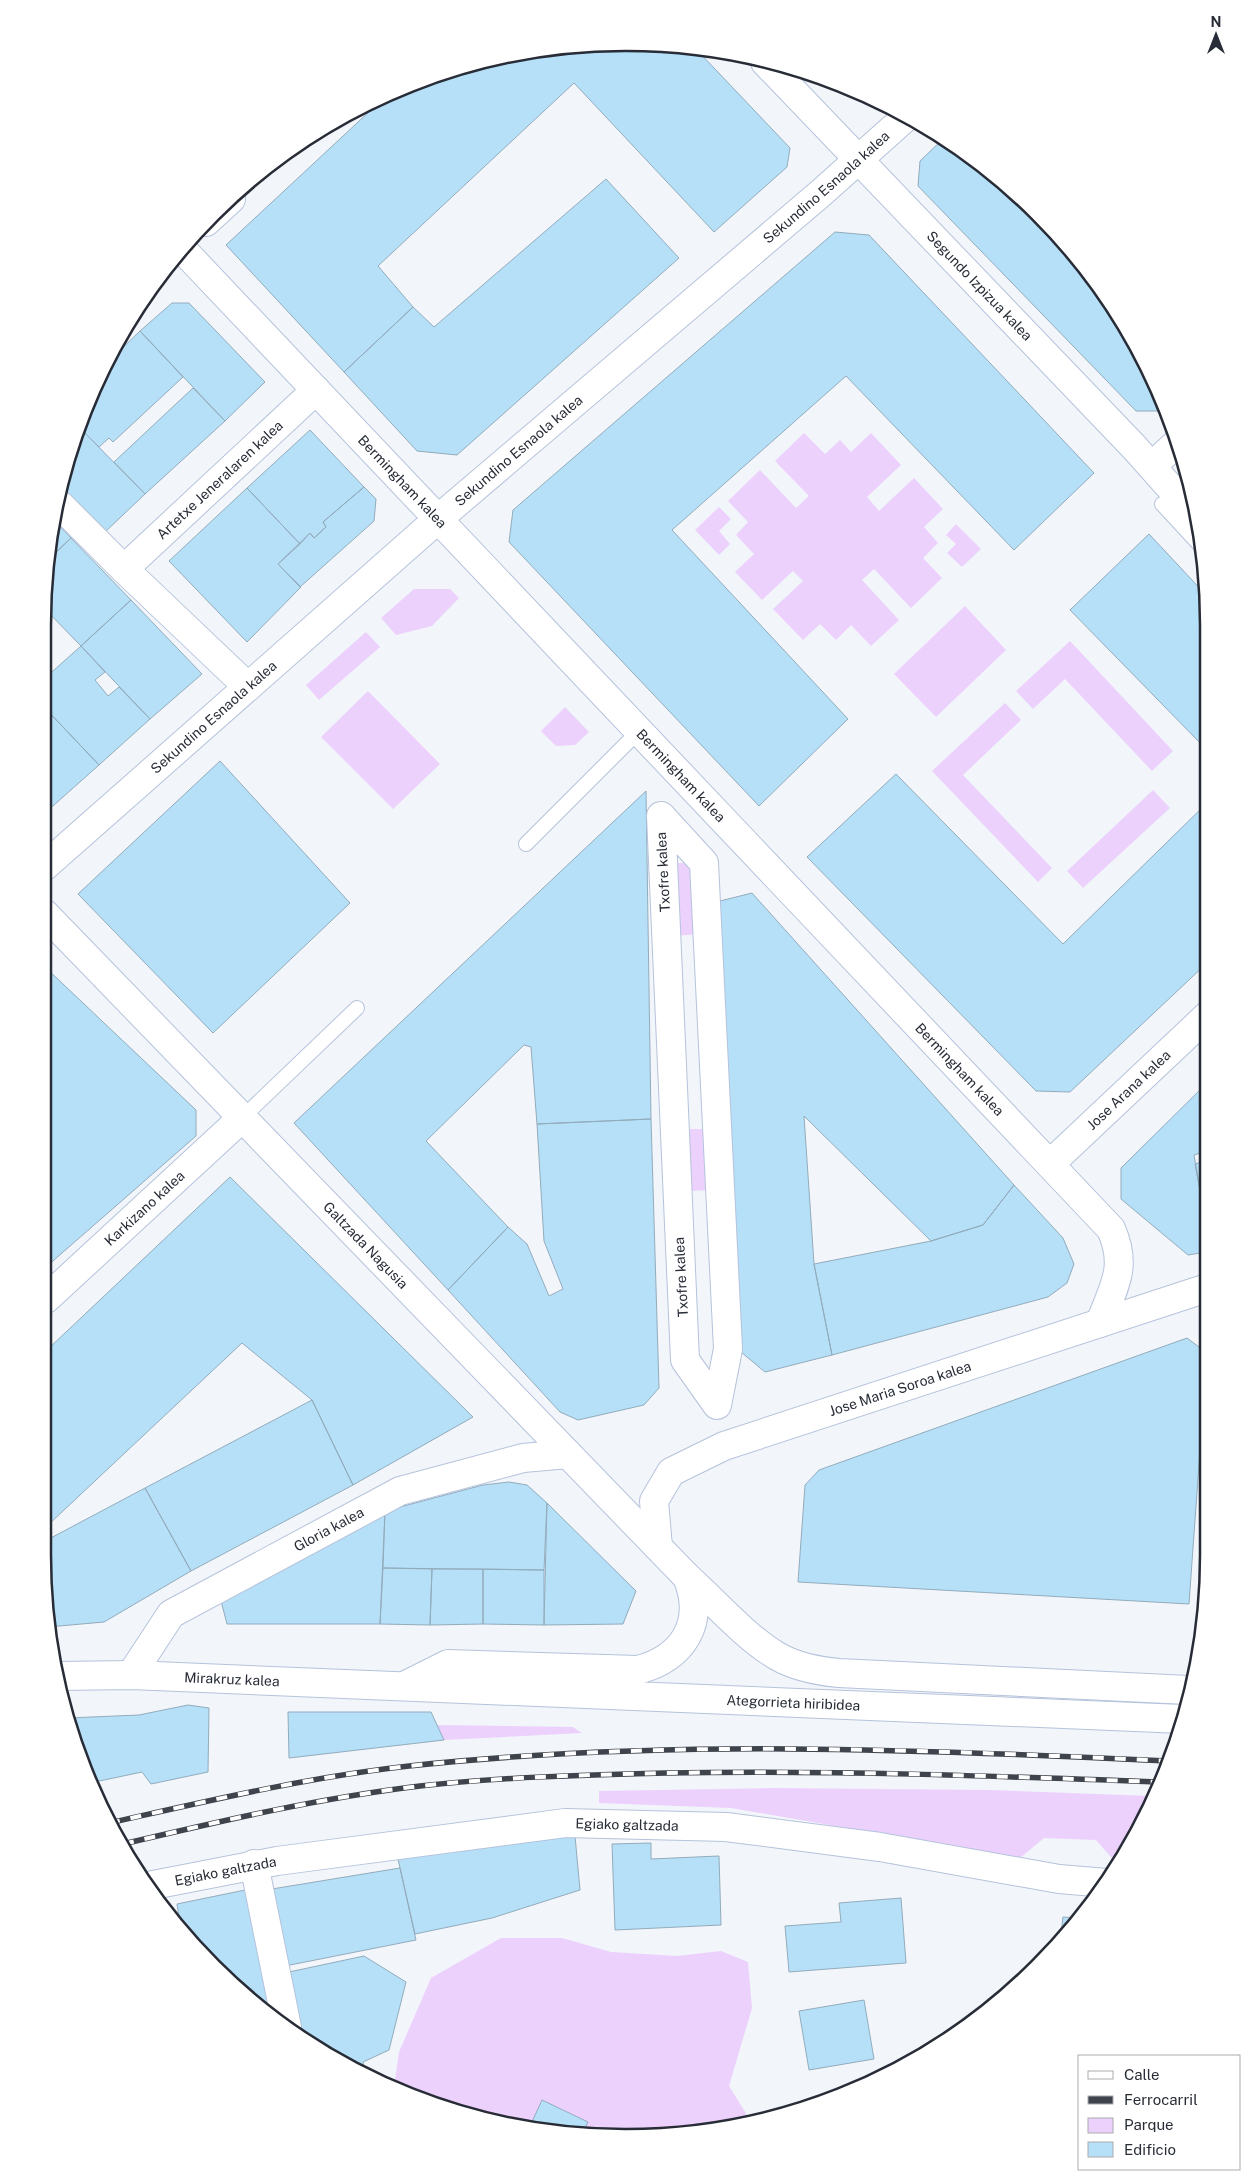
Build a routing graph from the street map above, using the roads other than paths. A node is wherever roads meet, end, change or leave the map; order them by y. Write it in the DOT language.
graph roads {
  1 [pos="775,71"];
  2 [pos="901,122"];
  3 [pos="860,159"];
  4 [pos="188,255"];
  5 [pos="316,390"];
  6 [pos="1171,448"];
  7 [pos="1152,466"];
  8 [pos="1162,504"];
  9 [pos="1187,507"];
  10 [pos="63,508"];
  11 [pos="438,519"];
  12 [pos="1193,537"];
  13 [pos="124,569"];
  14 [pos="248,687"];
  15 [pos="639,730"];
  16 [pos="526,844"];
  17 [pos="51,861"];
  18 [pos="51,920"];
  19 [pos="356,1008"];
  20 [pos="1200,1023"];
  21 [pos="242,1118"];
  22 [pos="1050,1164"];
  23 [pos="1200,1290"];
  24 [pos="51,1295"];
  25 [pos="1100,1323"];
  26 [pos="718,1405"];
  27 [pos="568,1454"];
  28 [pos="658,1546"];
  29 [pos="687,1578"];
  30 [pos="131,1675"];
  31 [pos="64,1676"];
  32 [pos="405,1686"];
  33 [pos="1183,1690"];
  34 [pos="1175,1720"];
  35 [pos="254,1864"];
  36 [pos="1097,1882"];
  37 [pos="156,1884"];
  38 [pos="285,2017"];
  1 -- 3 [label="street, Segundo Izpizua kalea"];
  2 -- 3 [label="street, Sekundino Esnaola kalea"];
  3 -- 7 [label="street, Segundo Izpizua kalea"];
  3 -- 11 [label="street, Sekundino Esnaola kalea"];
  4 -- 5 [label="street, Bermingham kalea"];
  5 -- 11 [label="street, Bermingham kalea"];
  5 -- 13 [label="street, Artetxe Jeneralaren kalea"];
  6 -- 7 [label="street"];
  7 -- 9 [label="street, Segundo Izpizua kalea"];
  8 -- 12 [label="lane"];
  10 -- 13 [label="street"];
  11 -- 14 [label="street, Sekundino Esnaola kalea"];
  11 -- 15 [label="street, Bermingham kalea"];
  13 -- 14 [label="street"];
  14 -- 17 [label="street, Sekundino Esnaola kalea"];
  15 -- 16 [label="lane"];
  15 -- 22 [label="street, Bermingham kalea"];
  18 -- 21 [label="street, Galtzada Nagusia"];
  19 -- 21 [label="lane"];
  20 -- 22 [label="street, Jose Arana kalea"];
  21 -- 24 [label="street, Karkizano kalea"];
  21 -- 27 [label="street, Galtzada Nagusia"];
  22 -- 25 [label="street, Bermingham kalea"];
  23 -- 25 [label="street, Jose Maria Soroa kalea"];
  25 -- 28 [label="street, Jose Maria Soroa kalea"];
  26 -- 26 [label="street, Txofre kalea"];
  27 -- 28 [label="street, Galtzada Nagusia"];
  27 -- 30 [label="street, Gloria kalea"];
  28 -- 29 [label="street, Galtzada Nagusia"];
  29 -- 32 [label="street"];
  29 -- 33 [label="street, Galtzada Nagusia"];
  30 -- 31 [label="street, Mirakruz kalea"];
  30 -- 32 [label="street, Mirakruz kalea"];
  32 -- 34 [label="street, Ategorrieta hiribidea"];
  35 -- 36 [label="street, Egiako galtzada"];
  35 -- 37 [label="street, Egiako galtzada"];
  35 -- 38 [label="street"];
}
